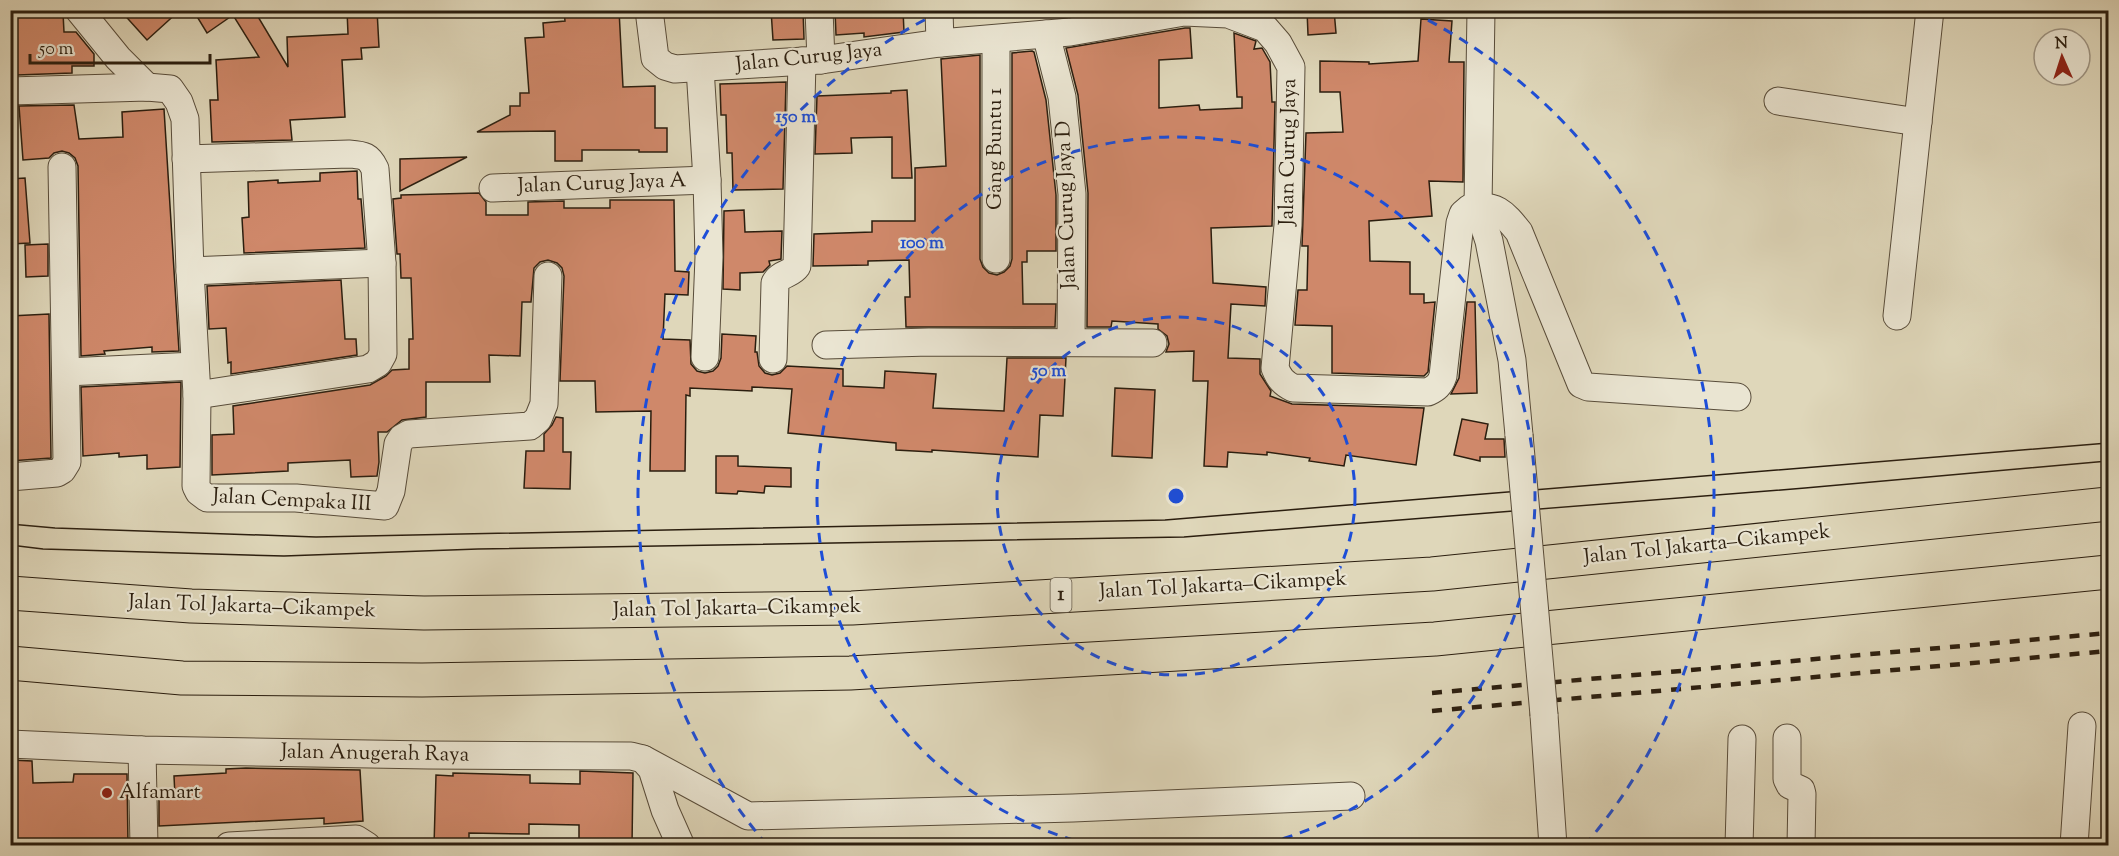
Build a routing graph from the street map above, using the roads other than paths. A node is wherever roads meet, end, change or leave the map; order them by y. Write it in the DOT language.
graph roads {
  1 [pos="79,10"];
  2 [pos="650,10"];
  3 [pos="819,10"];
  4 [pos="939,10"];
  5 [pos="1481,10"];
  6 [pos="1930,10"];
  7 [pos="1061,25"];
  8 [pos="996,39"];
  9 [pos="940,43"];
  10 [pos="811,61"];
  11 [pos="700,68"];
  12 [pos="147,87"];
  13 [pos="10,91"];
  14 [pos="1778,101"];
  15 [pos="1918,122"];
  16 [pos="186,159"];
  17 [pos="62,167"];
  18 [pos="707,180"];
  19 [pos="493,188"];
  20 [pos="1478,207"];
  21 [pos="996,260"];
  22 [pos="382,263"];
  23 [pos="190,271"];
  24 [pos="548,276"];
  25 [pos="1898,316"];
  26 [pos="1071,342"];
  27 [pos="1153,343"];
  28 [pos="826,345"];
  29 [pos="705,357"];
  30 [pos="773,358"];
  31 [pos="195,366"];
  32 [pos="66,372"];
  33 [pos="197,396"];
  34 [pos="1737,397"];
  35 [pos="10,477"];
  36 [pos="2109,504"];
  37 [pos="2109,572"];
  38 [pos="10,593"];
  39 [pos="10,663"];
  40 [pos="2082,726"];
  41 [pos="1787,738"];
  42 [pos="1742,739"];
  43 [pos="10,744"];
  44 [pos="142,750"];
  45 [pos="643,759"];
  46 [pos="1351,796"];
  47 [pos="144,846"];
  48 [pos="229,846"];
  49 [pos="367,846"];
  50 [pos="681,846"];
  51 [pos="1553,846"];
  52 [pos="1738,846"];
  53 [pos="1801,846"];
  54 [pos="2074,846"];
  1 -- 12 [label="street, Jalan Cempaka III"];
  2 -- 11 [label="street, Jalan Curug Jaya"];
  3 -- 10 [label="street"];
  4 -- 9 [label="street"];
  5 -- 20 [label="street"];
  6 -- 15 [label="street"];
  7 -- 8 [label="street, Jalan Curug Jaya"];
  7 -- 20 [label="street, Jalan Curug Jaya"];
  7 -- 26 [label="street, Jalan Curug Jaya D"];
  8 -- 9 [label="street, Jalan Curug Jaya"];
  8 -- 21 [label="street, Gang Buntu 1"];
  9 -- 10 [label="street, Jalan Curug Jaya"];
  10 -- 11 [label="street, Jalan Curug Jaya"];
  10 -- 30 [label="street"];
  11 -- 18 [label="street, Jalan Curug Jaya A"];
  12 -- 13 [label="street"];
  12 -- 16 [label="street, Jalan Cempaka III"];
  14 -- 15 [label="street"];
  15 -- 25 [label="street"];
  16 -- 22 [label="street"];
  16 -- 23 [label="street, Jalan Cempaka III"];
  17 -- 32 [label="street"];
  18 -- 19 [label="street, Jalan Curug Jaya A"];
  18 -- 29 [label="street"];
  20 -- 34 [label="street"];
  20 -- 51 [label="street, bridge"];
  22 -- 23 [label="street"];
  22 -- 33 [label="street"];
  23 -- 31 [label="street, Jalan Cempaka III"];
  24 -- 33 [label="street, Jalan Cempaka III"];
  26 -- 27 [label="street"];
  26 -- 28 [label="street"];
  31 -- 32 [label="street"];
  31 -- 33 [label="street, Jalan Cempaka III"];
  32 -- 35 [label="street"];
  36 -- 38 [label="highway, Jalan Tol Jakarta–Cikampek / 1"];
  37 -- 39 [label="highway"];
  40 -- 54 [label="street"];
  41 -- 53 [label="street"];
  42 -- 52 [label="street"];
  43 -- 44 [label="street, Jalan Anugerah Raya"];
  44 -- 45 [label="street, Jalan Anugerah Raya"];
  44 -- 47 [label="street"];
  45 -- 46 [label="street"];
  45 -- 50 [label="street"];
  48 -- 49 [label="street"];
}
